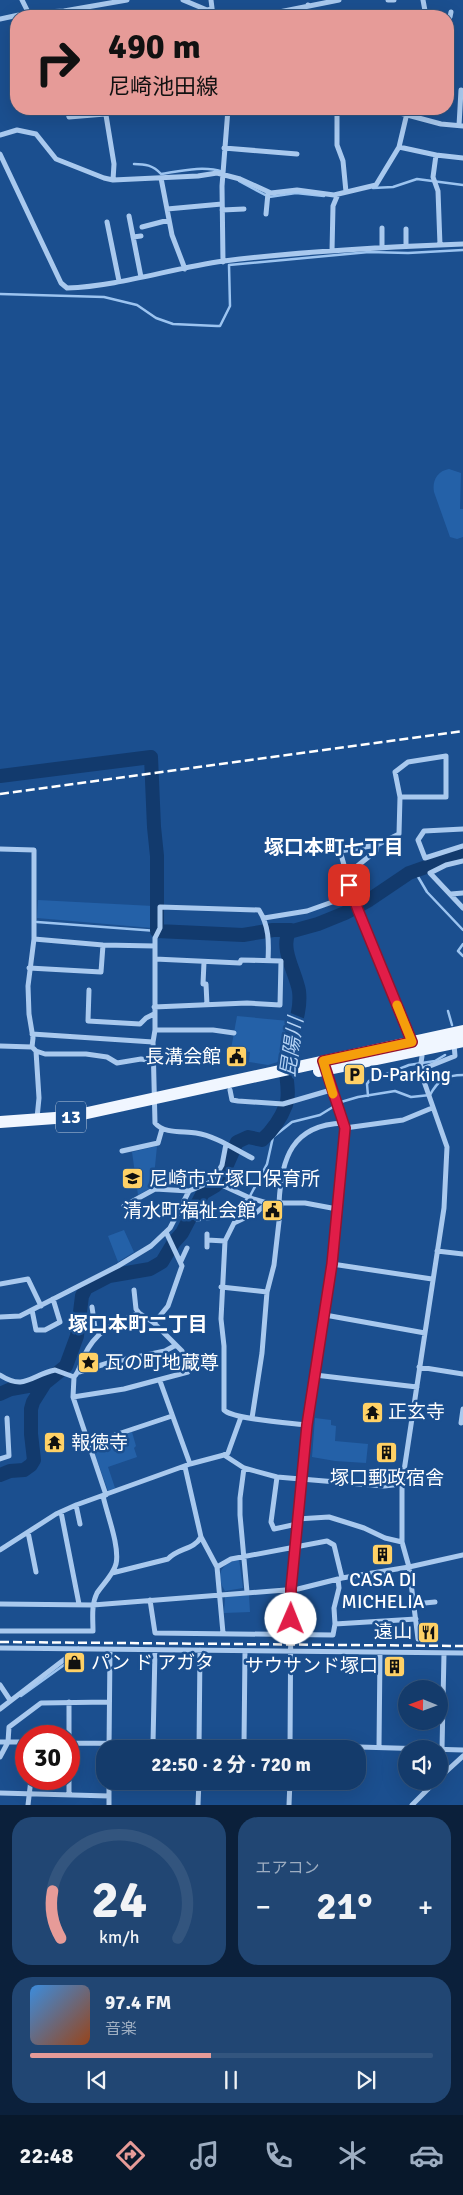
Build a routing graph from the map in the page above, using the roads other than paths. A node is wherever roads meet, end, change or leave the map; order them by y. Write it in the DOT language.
graph roads {
  1 [pos="127,0"];
  2 [pos="183,0"];
  3 [pos="211,0"];
  4 [pos="339,0"];
  5 [pos="388,0"];
  6 [pos="394,0"];
  7 [pos="308,5"];
  8 [pos="212,9"];
  9 [pos="79,10"];
  10 [pos="286,10"];
  11 [pos="309,10"];
  12 [pos="461,90"];
  13 [pos="462,100"];
  14 [pos="68,115"];
  15 [pos="81,115"];
  16 [pos="106,115"];
  17 [pos="227,115"];
  18 [pos="337,115"];
  19 [pos="406,115"];
  20 [pos="417,115"];
  21 [pos="461,126"];
  22 [pos="0,135"];
  23 [pos="399,147"];
  24 [pos="224,148"];
  25 [pos="0,154"];
  26 [pos="296,154"];
  27 [pos="436,154"];
  28 [pos="461,158"];
  29 [pos="459,164"];
  30 [pos="223,174"];
  31 [pos="161,178"];
  32 [pos="113,180"];
  33 [pos="346,192"];
  34 [pos="338,194"];
  35 [pos="267,195"];
  36 [pos="222,207"];
  37 [pos="167,209"];
  38 [pos="244,209"];
  39 [pos="266,214"];
  40 [pos="129,216"];
  41 [pos="169,220"];
  42 [pos="108,222"];
  43 [pos="142,227"];
  44 [pos="382,228"];
  45 [pos="406,229"];
  46 [pos="141,236"];
  47 [pos="133,237"];
  48 [pos="463,244"];
  49 [pos="440,245"];
  50 [pos="406,246"];
  51 [pos="382,247"];
  52 [pos="332,251"];
  53 [pos="223,262"];
  54 [pos="185,269"];
  55 [pos="142,277"];
  56 [pos="119,281"];
  57 [pos="400,797"];
  58 [pos="463,829"];
  59 [pos="377,845"];
  60 [pos="463,846"];
  61 [pos="0,849"];
  62 [pos="463,861"];
  63 [pos="346,875"];
  64 [pos="463,893"];
  65 [pos="451,894"];
  66 [pos="352,895"];
  67 [pos="463,908"];
  68 [pos="264,918"];
  69 [pos="34,939"];
  70 [pos="104,945"];
  71 [pos="155,946"];
  72 [pos="155,959"];
  73 [pos="268,960"];
  74 [pos="204,962"];
  75 [pos="29,968"];
  76 [pos="89,990"];
  77 [pos="207,1005"];
  78 [pos="154,1007"];
  79 [pos="154,1014"];
  80 [pos="155,1030"];
  81 [pos="463,1031"];
  82 [pos="234,1032"];
  83 [pos="32,1034"];
  84 [pos="153,1042"];
  85 [pos="458,1042"];
  86 [pos="0,1046"];
  87 [pos="34,1049"];
  88 [pos="419,1058"];
  89 [pos="153,1061"];
  90 [pos="324,1065"];
  91 [pos="285,1074"];
  92 [pos="230,1090"];
  93 [pos="331,1090"];
  94 [pos="154,1103"];
  95 [pos="432,1108"];
  96 [pos="37,1121"];
  97 [pos="0,1122"];
  98 [pos="344,1125"];
  99 [pos="162,1129"];
  100 [pos="0,1130"];
  101 [pos="228,1145"];
  102 [pos="122,1151"];
  103 [pos="252,1158"];
  104 [pos="216,1183"];
  105 [pos="189,1192"];
  106 [pos="250,1198"];
  107 [pos="267,1203"];
  108 [pos="280,1204"];
  109 [pos="124,1206"];
  110 [pos="337,1209"];
  111 [pos="251,1214"];
  112 [pos="166,1232"];
  113 [pos="224,1241"];
  114 [pos="207,1247"];
  115 [pos="187,1248"];
  116 [pos="437,1251"];
  117 [pos="463,1254"];
  118 [pos="181,1261"];
  119 [pos="332,1264"];
  120 [pos="432,1278"];
  121 [pos="0,1284"];
  122 [pos="222,1287"];
  123 [pos="134,1290"];
  124 [pos="267,1292"];
  125 [pos="53,1299"];
  126 [pos="41,1306"];
  127 [pos="92,1307"];
  128 [pos="32,1310"];
  129 [pos="139,1313"];
  130 [pos="325,1315"];
  131 [pos="0,1317"];
  132 [pos="154,1324"];
  133 [pos="424,1333"];
  134 [pos="100,1334"];
  135 [pos="176,1345"];
  136 [pos="419,1367"];
  137 [pos="79,1372"];
  138 [pos="463,1374"];
  139 [pos="0,1375"];
  140 [pos="315,1375"];
  141 [pos="74,1377"];
  142 [pos="160,1381"];
  143 [pos="416,1387"];
  144 [pos="73,1397"];
  145 [pos="463,1409"];
  146 [pos="172,1416"];
  147 [pos="241,1417"];
  148 [pos="7,1418"];
  149 [pos="252,1418"];
  150 [pos="461,1423"];
  151 [pos="307,1425"];
  152 [pos="88,1444"];
  153 [pos="224,1455"];
  154 [pos="0,1459"];
  155 [pos="188,1465"];
  156 [pos="244,1468"];
  157 [pos="276,1477"];
  158 [pos="302,1479"];
  159 [pos="402,1484"];
  160 [pos="104,1496"];
  161 [pos="76,1504"];
  162 [pos="61,1512"];
  163 [pos="297,1522"];
  164 [pos="80,1524"];
  165 [pos="28,1532"];
  166 [pos="201,1537"];
  167 [pos="402,1542"];
  168 [pos="295,1546"];
  169 [pos="0,1550"];
  170 [pos="244,1555"];
  171 [pos="463,1555"];
  172 [pos="217,1567"];
  173 [pos="409,1567"];
  174 [pos="36,1572"];
  175 [pos="112,1573"];
  176 [pos="340,1579"];
  177 [pos="291,1589"];
  178 [pos="247,1592"];
  179 [pos="220,1594"];
  180 [pos="150,1600"];
  181 [pos="435,1602"];
  182 [pos="0,1604"];
  183 [pos="79,1604"];
  184 [pos="414,1604"];
  185 [pos="93,1605"];
  186 [pos="416,1619"];
  187 [pos="335,1624"];
  188 [pos="0,1631"];
  189 [pos="223,1633"];
  190 [pos="290,1634"];
  191 [pos="418,1639"];
  192 [pos="0,1648"];
  193 [pos="78,1649"];
  194 [pos="110,1650"];
  195 [pos="155,1650"];
  196 [pos="200,1650"];
  197 [pos="244,1651"];
  198 [pos="291,1652"];
  199 [pos="380,1653"];
  200 [pos="444,1653"];
  201 [pos="463,1653"];
  202 [pos="0,1685"];
  203 [pos="10,1700"];
  204 [pos="69,1702"];
  205 [pos="109,1702"];
  206 [pos="0,1708"];
  207 [pos="69,1725"];
  208 [pos="109,1740"];
  209 [pos="153,1740"];
  210 [pos="199,1740"];
  211 [pos="244,1740"];
  212 [pos="290,1740"];
  213 [pos="442,1740"];
  214 [pos="0,1742"];
  215 [pos="8,1742"];
  216 [pos="15,1742"];
  217 [pos="96,1742"];
  218 [pos="80,1743"];
  219 [pos="366,1747"];
  220 [pos="379,1747"];
  221 [pos="398,1747"];
  222 [pos="448,1749"];
  223 [pos="463,1750"];
  224 [pos="463,1756"];
  225 [pos="0,1757"];
  226 [pos="448,1770"];
  227 [pos="30,1790"];
  228 [pos="69,1790"];
  229 [pos="109,1790"];
  230 [pos="199,1790"];
  231 [pos="290,1790"];
  232 [pos="427,1790"];
  233 [pos="0,1793"];
  234 [pos="30,1794"];
  235 [pos="69,1794"];
  236 [pos="109,1796"];
  237 [pos="28,1805"];
  238 [pos="109,1805"];
  239 [pos="198,1805"];
  240 [pos="289,1805"];
  241 [pos="412,1805"];
  1 -- 9 [label="street"];
  2 -- 8 [label="street"];
  3 -- 8 [label="street"];
  4 -- 7 [label="street"];
  5 -- 6 [label="street"];
  7 -- 10 [label="street"];
  7 -- 11 [label="street"];
  12 -- 13 [label="street"];
  13 -- 21 [label="street"];
  14 -- 15 [label="street"];
  16 -- 32 [label="street"];
  17 -- 24 [label="street"];
  18 -- 33 [label="street"];
  19 -- 23 [label="street"];
  20 -- 21 [label="street"];
  22 -- 32 [label="street"];
  23 -- 27 [label="street"];
  23 -- 33 [label="street"];
  24 -- 26 [label="street"];
  24 -- 30 [label="street"];
  25 -- 56 [label="street"];
  27 -- 28 [label="street"];
  27 -- 49 [label="street"];
  28 -- 29 [label="street"];
  30 -- 31 [label="street"];
  30 -- 35 [label="street"];
  30 -- 36 [label="street"];
  31 -- 32 [label="street"];
  31 -- 37 [label="street"];
  33 -- 34 [label="street"];
  34 -- 35 [label="street"];
  34 -- 52 [label="street"];
  35 -- 39 [label="street"];
  36 -- 37 [label="street"];
  36 -- 38 [label="street"];
  36 -- 53 [label="street"];
  37 -- 41 [label="street"];
  40 -- 47 [label="street"];
  41 -- 43 [label="street"];
  41 -- 54 [label="street"];
  42 -- 56 [label="street"];
  44 -- 51 [label="street"];
  45 -- 50 [label="street"];
  46 -- 47 [label="street"];
  47 -- 55 [label="street"];
  48 -- 49 [label="street"];
  49 -- 50 [label="street"];
  50 -- 51 [label="street"];
  51 -- 52 [label="street"];
  52 -- 53 [label="street"];
  53 -- 54 [label="street"];
  54 -- 55 [label="street"];
  55 -- 56 [label="street"];
  57 -- 57 [label="street"];
  57 -- 59 [label="street"];
  58 -- 60 [label="street"];
  59 -- 63 [label="street"];
  59 -- 63 [label="street"];
  61 -- 69 [label="street"];
  62 -- 65 [label="street"];
  63 -- 66 [label="street"];
  64 -- 65 [label="street"];
  65 -- 67 [label="street"];
  66 -- 68 [label="street"];
  66 -- 88 [label="street"];
  68 -- 71 [label="street"];
  68 -- 73 [label="street"];
  69 -- 70 [label="street"];
  69 -- 75 [label="street"];
  70 -- 71 [label="street"];
  70 -- 75 [label="street"];
  71 -- 72 [label="street"];
  72 -- 74 [label="street"];
  72 -- 78 [label="street"];
  73 -- 74 [label="street"];
  73 -- 77 [label="street"];
  74 -- 77 [label="street"];
  75 -- 83 [label="street"];
  76 -- 79 [label="street"];
  77 -- 78 [label="street"];
  78 -- 79 [label="street"];
  79 -- 80 [label="street"];
  80 -- 82 [label="street"];
  80 -- 84 [label="street"];
  81 -- 88 [label="main road, 13"];
  83 -- 84 [label="street"];
  83 -- 87 [label="street"];
  84 -- 89 [label="street"];
  85 -- 88 [label="main road, 13"];
  85 -- 88 [label="street"];
  86 -- 87 [label="street"];
  87 -- 89 [label="street"];
  87 -- 96 [label="street"];
  88 -- 90 [label="main road, 13"];
  88 -- 95 [label="street"];
  89 -- 94 [label="street"];
  90 -- 91 [label="main road, 13"];
  90 -- 93 [label="street"];
  91 -- 92 [label="main road, 13"];
  91 -- 94 [label="main road, 13"];
  92 -- 93 [label="street"];
  92 -- 94 [label="main road, 13"];
  93 -- 98 [label="street"];
  94 -- 96 [label="main road, 13"];
  94 -- 99 [label="street"];
  94 -- 100 [label="main road, 13"];
  95 -- 98 [label="street"];
  95 -- 116 [label="street"];
  96 -- 97 [label="main road, 13"];
  98 -- 108 [label="street"];
  98 -- 110 [label="street"];
  99 -- 101 [label="street"];
  99 -- 102 [label="street"];
  101 -- 103 [label="street"];
  101 -- 104 [label="street"];
  104 -- 105 [label="street"];
  104 -- 106 [label="street"];
  105 -- 109 [label="street"];
  105 -- 112 [label="street"];
  106 -- 107 [label="street"];
  106 -- 111 [label="street"];
  107 -- 108 [label="street"];
  107 -- 111 [label="street"];
  108 -- 110 [label="street"];
  108 -- 124 [label="street"];
  110 -- 119 [label="street"];
  111 -- 113 [label="street"];
  112 -- 118 [label="street"];
  112 -- 125 [label="street"];
  113 -- 114 [label="street"];
  113 -- 122 [label="street"];
  115 -- 118 [label="street"];
  116 -- 117 [label="street"];
  116 -- 120 [label="street"];
  118 -- 132 [label="street"];
  119 -- 120 [label="street"];
  119 -- 130 [label="street"];
  120 -- 133 [label="street"];
  121 -- 126 [label="street"];
  122 -- 124 [label="street"];
  122 -- 147 [label="street"];
  123 -- 129 [label="street"];
  124 -- 149 [label="street"];
  125 -- 126 [label="street"];
  125 -- 128 [label="street"];
  126 -- 128 [label="street"];
  127 -- 134 [label="street"];
  128 -- 131 [label="street"];
  129 -- 132 [label="street"];
  129 -- 134 [label="street"];
  130 -- 133 [label="street"];
  130 -- 140 [label="street"];
  132 -- 135 [label="street"];
  133 -- 136 [label="street"];
  134 -- 137 [label="street"];
  135 -- 137 [label="street"];
  135 -- 142 [label="street"];
  136 -- 138 [label="street"];
  136 -- 143 [label="street"];
  137 -- 141 [label="street"];
  139 -- 141 [label="street"];
  140 -- 143 [label="street"];
  140 -- 151 [label="street"];
  141 -- 144 [label="street"];
  142 -- 144 [label="street"];
  142 -- 146 [label="street"];
  143 -- 159 [label="street"];
  144 -- 152 [label="street"];
  145 -- 150 [label="street"];
  146 -- 152 [label="street"];
  146 -- 155 [label="street"];
  147 -- 149 [label="street"];
  147 -- 153 [label="street"];
  148 -- 154 [label="street"];
  149 -- 151 [label="street"];
  151 -- 158 [label="street"];
  152 -- 160 [label="street"];
  153 -- 155 [label="street"];
  153 -- 156 [label="street"];
  155 -- 160 [label="street"];
  155 -- 166 [label="street"];
  156 -- 157 [label="street"];
  156 -- 170 [label="street"];
  157 -- 158 [label="street"];
  157 -- 163 [label="street"];
  158 -- 159 [label="street"];
  158 -- 163 [label="street"];
  159 -- 167 [label="street"];
  160 -- 161 [label="street"];
  160 -- 175 [label="street"];
  161 -- 162 [label="street"];
  161 -- 164 [label="street"];
  162 -- 165 [label="street"];
  162 -- 183 [label="street"];
  163 -- 167 [label="street"];
  163 -- 168 [label="street"];
  165 -- 169 [label="street"];
  165 -- 174 [label="street"];
  166 -- 172 [label="street"];
  166 -- 175 [label="street"];
  167 -- 173 [label="street"];
  168 -- 170 [label="street"];
  168 -- 176 [label="street"];
  168 -- 177 [label="street"];
  170 -- 172 [label="street"];
  170 -- 178 [label="street"];
  171 -- 173 [label="street"];
  172 -- 179 [label="street"];
  173 -- 176 [label="street"];
  173 -- 184 [label="street"];
  175 -- 185 [label="street"];
  176 -- 177 [label="street"];
  176 -- 187 [label="street"];
  177 -- 178 [label="street"];
  177 -- 190 [label="street"];
  178 -- 179 [label="street"];
  179 -- 180 [label="street"];
  179 -- 189 [label="street"];
  180 -- 185 [label="street"];
  180 -- 189 [label="street"];
  181 -- 184 [label="street"];
  182 -- 183 [label="street"];
  183 -- 185 [label="street"];
  184 -- 186 [label="street"];
  185 -- 188 [label="street"];
  186 -- 187 [label="street"];
  186 -- 191 [label="street"];
  187 -- 190 [label="street"];
  189 -- 190 [label="street"];
  190 -- 198 [label="street"];
  192 -- 193 [label="street"];
  193 -- 194 [label="street"];
  193 -- 203 [label="street"];
  194 -- 195 [label="street"];
  194 -- 205 [label="street"];
  195 -- 196 [label="street"];
  195 -- 209 [label="street"];
  196 -- 197 [label="street"];
  196 -- 210 [label="street"];
  197 -- 198 [label="street"];
  197 -- 211 [label="street"];
  198 -- 199 [label="street"];
  198 -- 212 [label="street"];
  199 -- 200 [label="street"];
  199 -- 220 [label="street"];
  200 -- 201 [label="street"];
  200 -- 213 [label="street"];
  202 -- 203 [label="street"];
  203 -- 206 [label="street"];
  204 -- 205 [label="street"];
  204 -- 207 [label="street"];
  204 -- 215 [label="street"];
  205 -- 208 [label="street"];
  214 -- 215 [label="street"];
  215 -- 216 [label="street"];
  215 -- 225 [label="street"];
  217 -- 218 [label="street"];
  219 -- 220 [label="street"];
  220 -- 221 [label="street"];
  222 -- 223 [label="street"];
  224 -- 226 [label="street"];
  227 -- 234 [label="street"];
  228 -- 235 [label="street"];
  229 -- 236 [label="street"];
  230 -- 239 [label="street"];
  231 -- 240 [label="street"];
  232 -- 241 [label="street"];
  233 -- 234 [label="street"];
  234 -- 235 [label="street"];
  234 -- 237 [label="street"];
  235 -- 236 [label="street"];
  236 -- 238 [label="street"];
}
